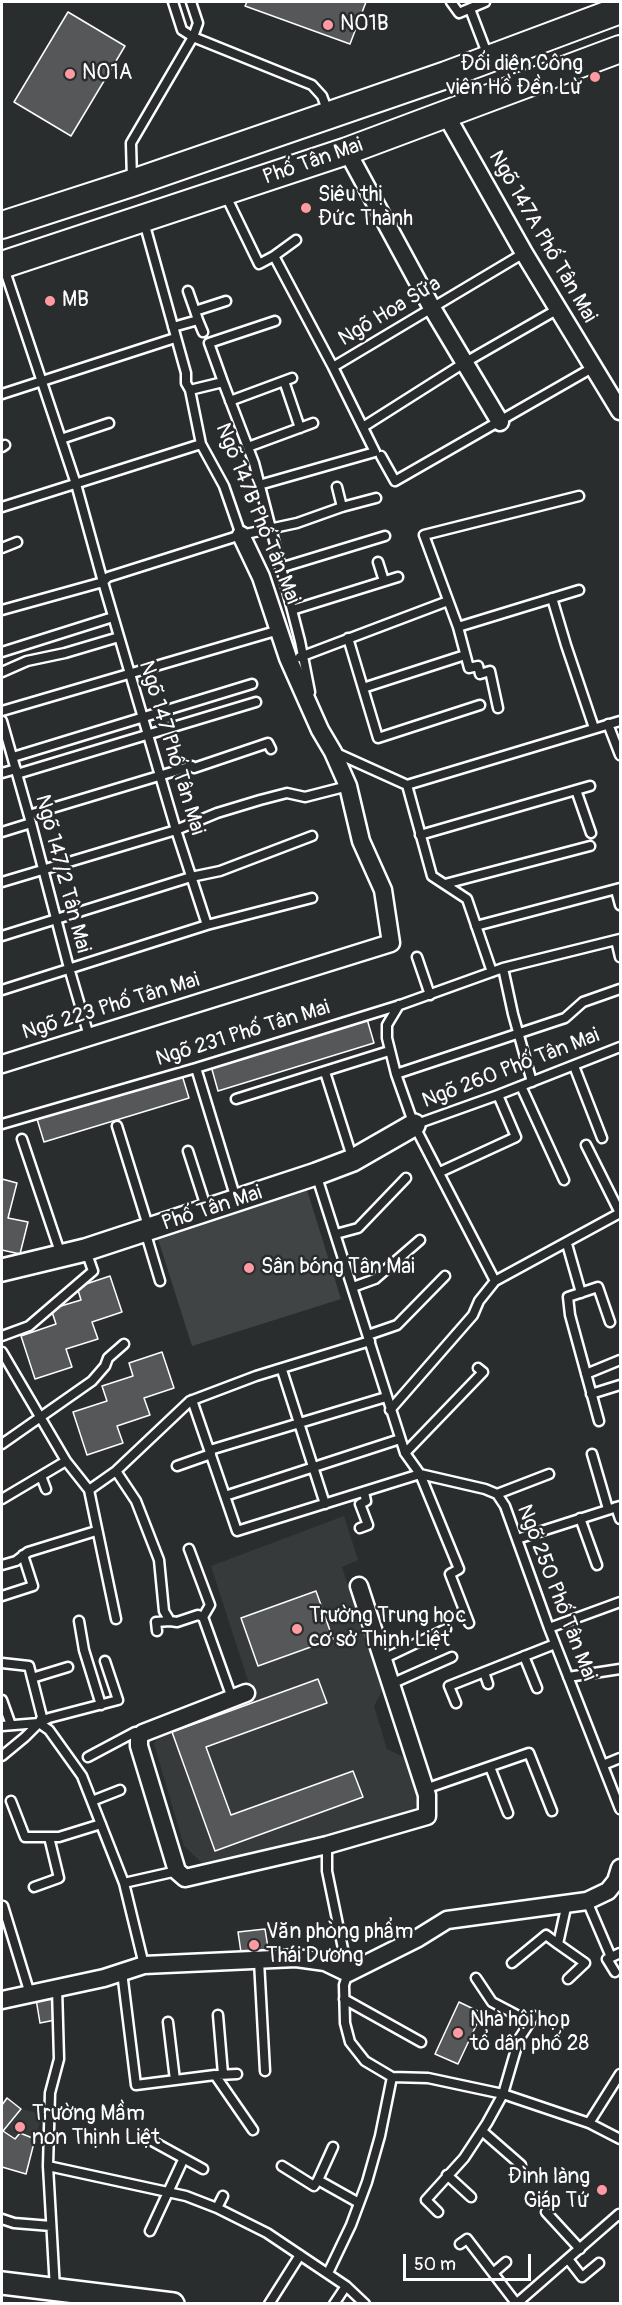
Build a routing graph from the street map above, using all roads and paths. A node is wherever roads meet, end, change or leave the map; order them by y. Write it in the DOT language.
graph roads {
  1 [pos="173,2"];
  2 [pos="191,2"];
  3 [pos="451,2"];
  4 [pos="485,2"];
  5 [pos="470,9"];
  6 [pos="621,10"];
  7 [pos="193,38"];
  8 [pos="621,49"];
  9 [pos="489,59"];
  10 [pos="330,115"];
  11 [pos="446,115"];
  12 [pos="347,151"];
  13 [pos="132,183"];
  14 [pos="224,192"];
  15 [pos="143,219"];
  16 [pos="2,225"];
  17 [pos="296,240"];
  18 [pos="524,253"];
  19 [pos="274,256"];
  20 [pos="2,265"];
  21 [pos="188,291"];
  22 [pos="226,302"];
  23 [pos="432,308"];
  24 [pos="558,309"];
  25 [pos="196,316"];
  26 [pos="275,321"];
  27 [pos="173,327"];
  28 [pos="203,332"];
  29 [pos="175,338"];
  30 [pos="464,363"];
  31 [pos="333,367"];
  32 [pos="592,368"];
  33 [pos="42,381"];
  34 [pos="223,381"];
  35 [pos="190,390"];
  36 [pos="2,394"];
  37 [pos="230,401"];
  38 [pos="621,411"];
  39 [pos="500,422"];
  40 [pos="110,423"];
  41 [pos="313,423"];
  42 [pos="300,428"];
  43 [pos="363,428"];
  44 [pos="61,439"];
  45 [pos="201,444"];
  46 [pos="248,447"];
  47 [pos="381,456"];
  48 [pos="76,484"];
  49 [pos="259,485"];
  50 [pos="337,487"];
  51 [pos="579,496"];
  52 [pos="376,498"];
  53 [pos="2,507"];
  54 [pos="342,507"];
  55 [pos="270,529"];
  56 [pos="241,535"];
  57 [pos="385,536"];
  58 [pos="17,542"];
  59 [pos="2,548"];
  60 [pos="378,562"];
  61 [pos="280,568"];
  62 [pos="398,577"];
  63 [pos="384,581"];
  64 [pos="103,582"];
  65 [pos="579,590"];
  66 [pos="552,598"];
  67 [pos="448,602"];
  68 [pos="2,609"];
  69 [pos="292,610"];
  70 [pos="113,617"];
  71 [pos="458,627"];
  72 [pos="279,630"];
  73 [pos="119,637"];
  74 [pos="348,638"];
  75 [pos="2,652"];
  76 [pos="465,655"];
  77 [pos="296,659"];
  78 [pos="2,672"];
  79 [pos="130,675"];
  80 [pos="252,684"];
  81 [pos="363,688"];
  82 [pos="256,702"];
  83 [pos="480,705"];
  84 [pos="498,708"];
  85 [pos="2,711"];
  86 [pos="143,718"];
  87 [pos="2,721"];
  88 [pos="621,721"];
  89 [pos="608,724"];
  90 [pos="594,728"];
  91 [pos="148,735"];
  92 [pos="271,749"];
  93 [pos="333,752"];
  94 [pos="621,754"];
  95 [pos="13,757"];
  96 [pos="17,771"];
  97 [pos="2,773"];
  98 [pos="160,777"];
  99 [pos="407,785"];
  100 [pos="348,786"];
  101 [pos="590,786"];
  102 [pos="576,790"];
  103 [pos="30,819"];
  104 [pos="176,830"];
  105 [pos="2,832"];
  106 [pos="591,833"];
  107 [pos="420,835"];
  108 [pos="312,836"];
  109 [pos="590,846"];
  110 [pos="43,870"];
  111 [pos="190,877"];
  112 [pos="2,882"];
  113 [pos="445,884"];
  114 [pos="618,889"];
  115 [pos="312,898"];
  116 [pos="621,905"];
  117 [pos="56,918"];
  118 [pos="207,925"];
  119 [pos="476,926"];
  120 [pos="2,936"];
  121 [pos="618,940"];
  122 [pos="417,957"];
  123 [pos="621,957"];
  124 [pos="69,968"];
  125 [pos="503,968"];
  126 [pos="492,972"];
  127 [pos="621,989"];
  128 [pos="2,990"];
  129 [pos="233,994"];
  130 [pos="430,995"];
  131 [pos="400,1005"];
  132 [pos="519,1035"];
  133 [pos="89,1036"];
  134 [pos="621,1047"];
  135 [pos="389,1051"];
  136 [pos="2,1064"];
  137 [pos="574,1066"];
  138 [pos="196,1068"];
  139 [pos="325,1072"];
  140 [pos="396,1074"];
  141 [pos="532,1082"];
  142 [pos="521,1086"];
  143 [pos="498,1095"];
  144 [pos="236,1099"];
  145 [pos="2,1124"];
  146 [pos="414,1125"];
  147 [pos="117,1126"];
  148 [pos="602,1137"];
  149 [pos="22,1139"];
  150 [pos="586,1145"];
  151 [pos="188,1151"];
  152 [pos="353,1160"];
  153 [pos="440,1172"];
  154 [pos="316,1174"];
  155 [pos="406,1178"];
  156 [pos="564,1180"];
  157 [pos="236,1201"];
  158 [pos="207,1210"];
  159 [pos="620,1213"];
  160 [pos="147,1229"];
  161 [pos="336,1234"];
  162 [pos="420,1240"];
  163 [pos="567,1244"];
  164 [pos="85,1250"];
  165 [pos="62,1255"];
  166 [pos="2,1270"];
  167 [pos="445,1276"];
  168 [pos="160,1281"];
  169 [pos="495,1281"];
  170 [pos="353,1287"];
  171 [pos="581,1293"];
  172 [pos="610,1322"];
  173 [pos="2,1336"];
  174 [pos="369,1338"];
  175 [pos="124,1344"];
  176 [pos="2,1352"];
  177 [pos="621,1360"];
  178 [pos="478,1368"];
  179 [pos="282,1370"];
  180 [pos="586,1374"];
  181 [pos="621,1385"];
  182 [pos="591,1394"];
  183 [pos="386,1397"];
  184 [pos="192,1400"];
  185 [pos="390,1410"];
  186 [pos="40,1417"];
  187 [pos="599,1421"];
  188 [pos="299,1423"];
  189 [pos="400,1439"];
  190 [pos="2,1444"];
  191 [pos="210,1452"];
  192 [pos="405,1453"];
  193 [pos="592,1454"];
  194 [pos="66,1461"];
  195 [pos="177,1466"];
  196 [pos="313,1467"];
  197 [pos="116,1471"];
  198 [pos="420,1474"];
  199 [pos="549,1474"];
  200 [pos="41,1476"];
  201 [pos="46,1489"];
  202 [pos="88,1490"];
  203 [pos="364,1492"];
  204 [pos="497,1494"];
  205 [pos="225,1496"];
  206 [pos="2,1499"];
  207 [pos="325,1504"];
  208 [pos="615,1507"];
  209 [pos="580,1518"];
  210 [pos="621,1519"];
  211 [pos="360,1528"];
  212 [pos="96,1531"];
  213 [pos="517,1539"];
  214 [pos="189,1550"];
  215 [pos="23,1555"];
  216 [pos="2,1565"];
  217 [pos="597,1565"];
  218 [pos="359,1587"];
  219 [pos="2,1596"];
  220 [pos="621,1602"];
  221 [pos="203,1617"];
  222 [pos="116,1618"];
  223 [pos="79,1621"];
  224 [pos="170,1621"];
  225 [pos="469,1623"];
  226 [pos="549,1628"];
  227 [pos="446,1629"];
  228 [pos="157,1630"];
  229 [pos="555,1644"];
  230 [pos="524,1656"];
  231 [pos="452,1657"];
  232 [pos="383,1659"];
  233 [pos="105,1661"];
  234 [pos="2,1663"];
  235 [pos="68,1667"];
  236 [pos="621,1669"];
  237 [pos="484,1672"];
  238 [pos="568,1677"];
  239 [pos="32,1678"];
  240 [pos="391,1684"];
  241 [pos="488,1684"];
  242 [pos="537,1688"];
  243 [pos="239,1695"];
  244 [pos="2,1700"];
  245 [pos="456,1703"];
  246 [pos="100,1705"];
  247 [pos="39,1723"];
  248 [pos="6,1725"];
  249 [pos="143,1733"];
  250 [pos="2,1756"];
  251 [pos="88,1758"];
  252 [pos="621,1758"];
  253 [pos="603,1766"];
  254 [pos="490,1767"];
  255 [pos="425,1789"];
  256 [pos="120,1790"];
  257 [pos="11,1801"];
  258 [pos="92,1801"];
  259 [pos="621,1809"];
  260 [pos="552,1811"];
  261 [pos="507,1813"];
  262 [pos="101,1824"];
  263 [pos="49,1837"];
  264 [pos="327,1845"];
  265 [pos="621,1868"];
  266 [pos="177,1871"];
  267 [pos="124,1883"];
  268 [pos="34,1887"];
  269 [pos="587,1901"];
  270 [pos="567,1904"];
  271 [pos="2,1907"];
  272 [pos="558,1944"];
  273 [pos="621,1953"];
  274 [pos="611,1957"];
  275 [pos="259,1961"];
  276 [pos="512,1963"];
  277 [pos="144,1965"];
  278 [pos="122,1972"];
  279 [pos="615,1972"];
  280 [pos="348,1973"];
  281 [pos="477,1978"];
  282 [pos="568,1979"];
  283 [pos="57,1988"];
  284 [pos="30,1994"];
  285 [pos="2,2000"];
  286 [pos="344,2000"];
  287 [pos="219,2015"];
  288 [pos="168,2022"];
  289 [pos="421,2042"];
  290 [pos="265,2071"];
  291 [pos="219,2074"];
  292 [pos="237,2074"];
  293 [pos="621,2074"];
  294 [pos="392,2077"];
  295 [pos="175,2080"];
  296 [pos="503,2094"];
  297 [pos="590,2123"];
  298 [pos="253,2130"];
  299 [pos="482,2131"];
  300 [pos="143,2136"];
  301 [pos="621,2139"];
  302 [pos="333,2147"];
  303 [pos="183,2160"];
  304 [pos="521,2165"];
  305 [pos="48,2166"];
  306 [pos="282,2166"];
  307 [pos="203,2169"];
  308 [pos="447,2175"];
  309 [pos="318,2180"];
  310 [pos="170,2192"];
  311 [pos="223,2196"];
  312 [pos="471,2197"];
  313 [pos="359,2203"];
  314 [pos="217,2208"];
  315 [pos="438,2212"];
  316 [pos="546,2212"];
  317 [pos="621,2216"];
  318 [pos="2,2219"];
  319 [pos="51,2226"];
  320 [pos="150,2231"];
  321 [pos="460,2244"];
  322 [pos="580,2248"];
  323 [pos="300,2255"];
  324 [pos="568,2259"];
  325 [pos="506,2262"];
  326 [pos="599,2262"];
  327 [pos="328,2273"];
  328 [pos="493,2273"];
  329 [pos="2,2283"];
  330 [pos="346,2286"];
  331 [pos="54,2296"];
  332 [pos="516,2303"];
  333 [pos="173,2304"];
  334 [pos="269,2304"];
  335 [pos="334,2304"];
  336 [pos="365,2304"];
  1 -- 7 [label="lane"];
  2 -- 7 [label="lane"];
  3 -- 5 [label="lane"];
  4 -- 5 [label="lane"];
  5 -- 9 [label="lane"];
  6 -- 9 [label="main road, Phố Tân Mai"];
  7 -- 10 [label="lane"];
  7 -- 13 [label="lane"];
  8 -- 11 [label="main road, Phố Tân Mai"];
  9 -- 10 [label="main road, Phố Tân Mai"];
  10 -- 13 [label="main road, Phố Tân Mai"];
  11 -- 12 [label="main road, Phố Tân Mai"];
  11 -- 18 [label="street, Ngõ 147A Phố Tân Mai"];
  12 -- 14 [label="main road, Phố Tân Mai"];
  12 -- 23 [label="street"];
  13 -- 15 [label="main road"];
  13 -- 16 [label="main road, Phố Tân Mai"];
  14 -- 15 [label="main road, Phố Tân Mai"];
  14 -- 19 [label="lane"];
  15 -- 20 [label="main road, Phố Tân Mai"];
  15 -- 27 [label="lane, Ngõ 147B Phố Tân Mai"];
  17 -- 19 [label="lane"];
  18 -- 23 [label="lane, Ngõ Hoa Sữa"];
  18 -- 24 [label="street, Ngõ 147A Phố Tân Mai"];
  19 -- 31 [label="lane"];
  20 -- 33 [label="lane, Ngõ 147 Phố Tân Mai"];
  21 -- 25 [label="lane"];
  22 -- 25 [label="lane"];
  23 -- 30 [label="street"];
  23 -- 31 [label="lane, Ngõ Hoa Sữa"];
  24 -- 30 [label="lane"];
  24 -- 32 [label="street, Ngõ 147A Phố Tân Mai"];
  25 -- 27 [label="lane"];
  25 -- 28 [label="lane"];
  26 -- 34 [label="lane, Ngõ 147B Phố Tân Mai"];
  27 -- 29 [label="lane, Ngõ 147B Phố Tân Mai"];
  29 -- 33 [label="lane"];
  29 -- 35 [label="lane, Ngõ 147B Phố Tân Mai"];
  30 -- 39 [label="street"];
  30 -- 43 [label="lane"];
  31 -- 43 [label="lane, Ngõ Hoa Sữa"];
  32 -- 38 [label="street, Ngõ 147A Phố Tân Mai"];
  32 -- 39 [label="lane"];
  33 -- 36 [label="lane"];
  33 -- 44 [label="lane, Ngõ 147 Phố Tân Mai"];
  34 -- 35 [label="lane"];
  34 -- 37 [label="lane, Ngõ 147B Phố Tân Mai"];
  35 -- 45 [label="lane, Ngõ 147B Phố Tân Mai"];
  37 -- 42 [label="lane"];
  37 -- 46 [label="lane, Ngõ 147B Phố Tân Mai"];
  39 -- 47 [label="lane"];
  40 -- 44 [label="lane"];
  41 -- 42 [label="lane"];
  42 -- 46 [label="lane"];
  43 -- 49 [label="lane, Ngõ Hoa Sữa"];
  44 -- 48 [label="lane, Ngõ 147 Phố Tân Mai"];
  45 -- 48 [label="lane"];
  45 -- 56 [label="lane, Ngõ 147B Phố Tân Mai"];
  46 -- 49 [label="lane, Ngõ 147B Phố Tân Mai"];
  48 -- 53 [label="lane"];
  48 -- 64 [label="lane, Ngõ 147 Phố Tân Mai"];
  49 -- 55 [label="lane, Ngõ 147B Phố Tân Mai"];
  50 -- 54 [label="lane"];
  51 -- 67 [label="lane"];
  52 -- 54 [label="lane"];
  54 -- 55 [label="lane"];
  55 -- 56 [label="lane"];
  55 -- 61 [label="lane, Ngõ 147B Phố Tân Mai"];
  56 -- 64 [label="lane"];
  56 -- 72 [label="street, Ngõ 147B Phố Tân Mai"];
  57 -- 61 [label="lane"];
  58 -- 59 [label="lane"];
  60 -- 63 [label="lane"];
  61 -- 69 [label="lane, Ngõ 147B Phố Tân Mai"];
  62 -- 63 [label="lane"];
  63 -- 69 [label="lane"];
  64 -- 68 [label="lane"];
  64 -- 70 [label="lane, Ngõ 147 Phố Tân Mai"];
  65 -- 66 [label="lane"];
  66 -- 71 [label="lane"];
  66 -- 90 [label="lane"];
  67 -- 71 [label="lane"];
  67 -- 74 [label="lane"];
  69 -- 77 [label="lane, Ngõ 147B Phố Tân Mai"];
  70 -- 73 [label="lane, Ngõ 147 Phố Tân Mai"];
  70 -- 75 [label="lane"];
  71 -- 76 [label="lane"];
  72 -- 77 [label="street, Ngõ 147B Phố Tân Mai"];
  72 -- 79 [label="lane"];
  73 -- 78 [label="lane"];
  73 -- 79 [label="lane, Ngõ 147 Phố Tân Mai"];
  74 -- 77 [label="lane"];
  74 -- 81 [label="lane"];
  76 -- 81 [label="lane"];
  76 -- 84 [label="lane"];
  77 -- 93 [label="street, Ngõ 147B Phố Tân Mai"];
  79 -- 85 [label="lane"];
  79 -- 86 [label="lane, Ngõ 147 Phố Tân Mai"];
  80 -- 86 [label="lane"];
  81 -- 83 [label="lane"];
  82 -- 91 [label="lane"];
  86 -- 91 [label="lane, Ngõ 147 Phố Tân Mai"];
  86 -- 95 [label="lane"];
  87 -- 95 [label="lane, Ngõ 147/2 Tân Mai"];
  88 -- 89 [label="lane"];
  89 -- 90 [label="lane"];
  89 -- 94 [label="lane"];
  90 -- 99 [label="lane"];
  91 -- 96 [label="lane"];
  91 -- 98 [label="lane, Ngõ 147 Phố Tân Mai"];
  92 -- 98 [label="lane"];
  93 -- 99 [label="lane"];
  93 -- 100 [label="street, Ngõ 147B Phố Tân Mai"];
  95 -- 96 [label="lane, Ngõ 147/2 Tân Mai"];
  96 -- 97 [label="lane"];
  96 -- 103 [label="lane, Ngõ 147/2 Tân Mai"];
  98 -- 103 [label="lane"];
  98 -- 104 [label="lane, Ngõ 147 Phố Tân Mai"];
  99 -- 107 [label="lane"];
  100 -- 104 [label="lane"];
  100 -- 129 [label="street, Ngõ 147B Phố Tân Mai"];
  101 -- 102 [label="lane"];
  102 -- 106 [label="lane"];
  102 -- 107 [label="lane"];
  103 -- 105 [label="lane"];
  103 -- 110 [label="lane, Ngõ 147/2 Tân Mai"];
  104 -- 110 [label="lane"];
  104 -- 111 [label="lane, Ngõ 147 Phố Tân Mai"];
  107 -- 113 [label="lane"];
  108 -- 111 [label="lane"];
  109 -- 113 [label="lane"];
  110 -- 112 [label="lane"];
  110 -- 117 [label="lane, Ngõ 147/2 Tân Mai"];
  111 -- 117 [label="lane"];
  111 -- 118 [label="lane, Ngõ 147 Phố Tân Mai"];
  113 -- 119 [label="lane"];
  114 -- 116 [label="lane"];
  114 -- 119 [label="lane"];
  115 -- 118 [label="lane"];
  117 -- 120 [label="lane"];
  117 -- 124 [label="lane, Ngõ 147/2 Tân Mai"];
  118 -- 124 [label="lane"];
  119 -- 126 [label="lane"];
  121 -- 123 [label="lane"];
  121 -- 125 [label="lane, Ngõ 231 Phố Tân Mai"];
  122 -- 130 [label="lane"];
  124 -- 128 [label="lane"];
  124 -- 133 [label="lane, Ngõ 147/2 Tân Mai"];
  125 -- 126 [label="lane, Ngõ 231 Phố Tân Mai"];
  125 -- 132 [label="lane"];
  126 -- 130 [label="lane, Ngõ 231 Phố Tân Mai"];
  127 -- 132 [label="lane"];
  129 -- 133 [label="street, Ngõ 223 Phố Tân Mai"];
  130 -- 131 [label="lane, Ngõ 231 Phố Tân Mai"];
  131 -- 135 [label="lane"];
  131 -- 138 [label="lane, Ngõ 231 Phố Tân Mai"];
  132 -- 140 [label="lane"];
  132 -- 141 [label="lane"];
  133 -- 136 [label="street, Ngõ 223 Phố Tân Mai"];
  134 -- 137 [label="lane, Ngõ 260 Phố Tân Mai"];
  135 -- 139 [label="lane"];
  135 -- 140 [label="lane"];
  137 -- 141 [label="lane, Ngõ 260 Phố Tân Mai"];
  137 -- 148 [label="lane"];
  138 -- 145 [label="lane, Ngõ 231 Phố Tân Mai"];
  138 -- 157 [label="lane"];
  139 -- 144 [label="lane"];
  139 -- 152 [label="lane"];
  140 -- 146 [label="lane"];
  141 -- 142 [label="lane, Ngõ 260 Phố Tân Mai"];
  142 -- 143 [label="lane, Ngõ 260 Phố Tân Mai"];
  142 -- 156 [label="lane"];
  143 -- 146 [label="lane, Ngõ 260 Phố Tân Mai"];
  143 -- 153 [label="lane"];
  146 -- 152 [label="street, Phố Tân Mai"];
  146 -- 153 [label="lane"];
  147 -- 160 [label="lane"];
  149 -- 165 [label="lane"];
  150 -- 159 [label="lane"];
  151 -- 158 [label="lane"];
  152 -- 154 [label="street, Phố Tân Mai"];
  153 -- 169 [label="lane"];
  154 -- 157 [label="street, Phố Tân Mai"];
  154 -- 161 [label="lane"];
  155 -- 161 [label="lane"];
  157 -- 158 [label="street, Phố Tân Mai"];
  158 -- 160 [label="street, Phố Tân Mai"];
  159 -- 163 [label="lane"];
  160 -- 164 [label="street, Phố Tân Mai"];
  160 -- 168 [label="lane"];
  161 -- 170 [label="lane"];
  162 -- 170 [label="lane"];
  163 -- 169 [label="lane"];
  163 -- 171 [label="lane"];
  164 -- 165 [label="street, Phố Tân Mai"];
  164 -- 173 [label="lane"];
  165 -- 166 [label="street, Phố Tân Mai"];
  167 -- 174 [label="lane"];
  169 -- 185 [label="lane"];
  170 -- 174 [label="lane"];
  171 -- 172 [label="lane"];
  171 -- 180 [label="lane"];
  174 -- 179 [label="lane"];
  174 -- 183 [label="lane"];
  175 -- 186 [label="lane"];
  176 -- 186 [label="lane"];
  177 -- 180 [label="lane"];
  178 -- 192 [label="lane"];
  179 -- 184 [label="lane"];
  179 -- 188 [label="lane"];
  180 -- 182 [label="lane"];
  181 -- 182 [label="lane"];
  182 -- 187 [label="lane"];
  183 -- 185 [label="lane"];
  183 -- 188 [label="lane"];
  184 -- 191 [label="lane"];
  184 -- 197 [label="lane"];
  185 -- 189 [label="lane"];
  186 -- 190 [label="lane"];
  186 -- 194 [label="lane"];
  188 -- 191 [label="lane"];
  188 -- 196 [label="lane"];
  189 -- 192 [label="lane"];
  189 -- 196 [label="lane"];
  191 -- 195 [label="lane"];
  191 -- 205 [label="lane"];
  192 -- 198 [label="lane"];
  193 -- 208 [label="lane"];
  194 -- 200 [label="lane"];
  194 -- 202 [label="lane"];
  196 -- 205 [label="lane"];
  196 -- 207 [label="lane"];
  197 -- 202 [label="lane"];
  197 -- 224 [label="lane"];
  198 -- 203 [label="lane"];
  198 -- 204 [label="lane, Ngõ 250 Phố Tân Mai"];
  198 -- 225 [label="lane"];
  199 -- 204 [label="lane"];
  200 -- 201 [label="lane"];
  200 -- 206 [label="lane"];
  202 -- 212 [label="lane"];
  203 -- 207 [label="lane"];
  203 -- 211 [label="lane"];
  204 -- 213 [label="lane, Ngõ 250 Phố Tân Mai"];
  205 -- 207 [label="lane"];
  208 -- 209 [label="lane"];
  208 -- 210 [label="lane"];
  209 -- 213 [label="lane"];
  209 -- 217 [label="lane"];
  212 -- 215 [label="lane"];
  212 -- 222 [label="lane"];
  213 -- 226 [label="lane, Ngõ 250 Phố Tân Mai"];
  214 -- 221 [label="lane"];
  215 -- 216 [label="lane"];
  215 -- 219 [label="lane"];
  218 -- 232 [label="street"];
  220 -- 226 [label="lane"];
  221 -- 224 [label="lane"];
  221 -- 243 [label="lane"];
  223 -- 246 [label="lane"];
  224 -- 228 [label="lane"];
  226 -- 229 [label="lane, Ngõ 250 Phố Tân Mai"];
  227 -- 232 [label="lane"];
  229 -- 230 [label="lane"];
  229 -- 238 [label="lane, Ngõ 250 Phố Tân Mai"];
  230 -- 237 [label="lane"];
  230 -- 242 [label="lane"];
  231 -- 240 [label="lane"];
  232 -- 240 [label="street"];
  233 -- 246 [label="lane"];
  234 -- 239 [label="lane"];
  235 -- 239 [label="lane"];
  236 -- 238 [label="lane"];
  237 -- 241 [label="lane"];
  237 -- 245 [label="lane"];
  238 -- 253 [label="lane, Ngõ 250 Phố Tân Mai"];
  239 -- 247 [label="lane"];
  240 -- 255 [label="street"];
  243 -- 249 [label="street"];
  244 -- 248 [label="lane"];
  246 -- 247 [label="lane"];
  247 -- 248 [label="lane"];
  247 -- 250 [label="lane"];
  247 -- 258 [label="lane"];
  249 -- 251 [label="lane"];
  249 -- 266 [label="street"];
  252 -- 253 [label="lane"];
  253 -- 259 [label="lane, Ngõ 250 Phố Tân Mai"];
  254 -- 255 [label="lane"];
  254 -- 260 [label="lane"];
  254 -- 261 [label="lane"];
  255 -- 264 [label="street"];
  256 -- 258 [label="lane"];
  257 -- 263 [label="lane"];
  258 -- 262 [label="lane"];
  262 -- 263 [label="lane"];
  262 -- 267 [label="lane"];
  263 -- 268 [label="lane"];
  264 -- 266 [label="street"];
  264 -- 280 [label="lane"];
  265 -- 269 [label="street"];
  266 -- 267 [label="lane"];
  267 -- 277 [label="lane"];
  269 -- 270 [label="street"];
  269 -- 274 [label="lane"];
  270 -- 272 [label="lane"];
  270 -- 280 [label="street"];
  271 -- 284 [label="lane"];
  272 -- 276 [label="lane"];
  272 -- 282 [label="lane"];
  273 -- 274 [label="lane"];
  274 -- 279 [label="lane"];
  275 -- 277 [label="street"];
  275 -- 280 [label="street"];
  275 -- 290 [label="lane"];
  277 -- 278 [label="street"];
  278 -- 283 [label="street"];
  278 -- 295 [label="lane"];
  280 -- 286 [label="lane"];
  281 -- 296 [label="lane"];
  283 -- 284 [label="street"];
  283 -- 305 [label="lane"];
  284 -- 285 [label="street"];
  286 -- 289 [label="lane"];
  286 -- 294 [label="lane"];
  287 -- 291 [label="lane"];
  288 -- 295 [label="lane"];
  291 -- 292 [label="lane"];
  291 -- 295 [label="lane"];
  291 -- 298 [label="lane"];
  293 -- 297 [label="lane"];
  294 -- 296 [label="lane"];
  294 -- 313 [label="lane"];
  296 -- 297 [label="lane"];
  296 -- 299 [label="lane"];
  297 -- 301 [label="lane"];
  299 -- 304 [label="lane"];
  299 -- 308 [label="lane"];
  300 -- 303 [label="lane"];
  302 -- 309 [label="lane"];
  303 -- 307 [label="lane"];
  303 -- 310 [label="lane"];
  305 -- 310 [label="lane"];
  305 -- 319 [label="lane"];
  306 -- 309 [label="lane"];
  308 -- 312 [label="lane"];
  308 -- 315 [label="lane"];
  309 -- 313 [label="lane"];
  310 -- 314 [label="lane"];
  310 -- 320 [label="lane"];
  311 -- 314 [label="lane"];
  313 -- 327 [label="lane"];
  314 -- 323 [label="lane"];
  316 -- 322 [label="lane"];
  317 -- 322 [label="lane"];
  318 -- 319 [label="lane"];
  319 -- 331 [label="lane"];
  321 -- 328 [label="lane"];
  322 -- 324 [label="lane"];
  323 -- 327 [label="lane"];
  323 -- 334 [label="lane"];
  324 -- 326 [label="lane"];
  324 -- 332 [label="lane"];
  325 -- 328 [label="lane"];
  327 -- 330 [label="lane"];
  328 -- 332 [label="lane"];
  329 -- 331 [label="street"];
  330 -- 335 [label="lane"];
  330 -- 336 [label="lane"];
  331 -- 333 [label="street"];
}
